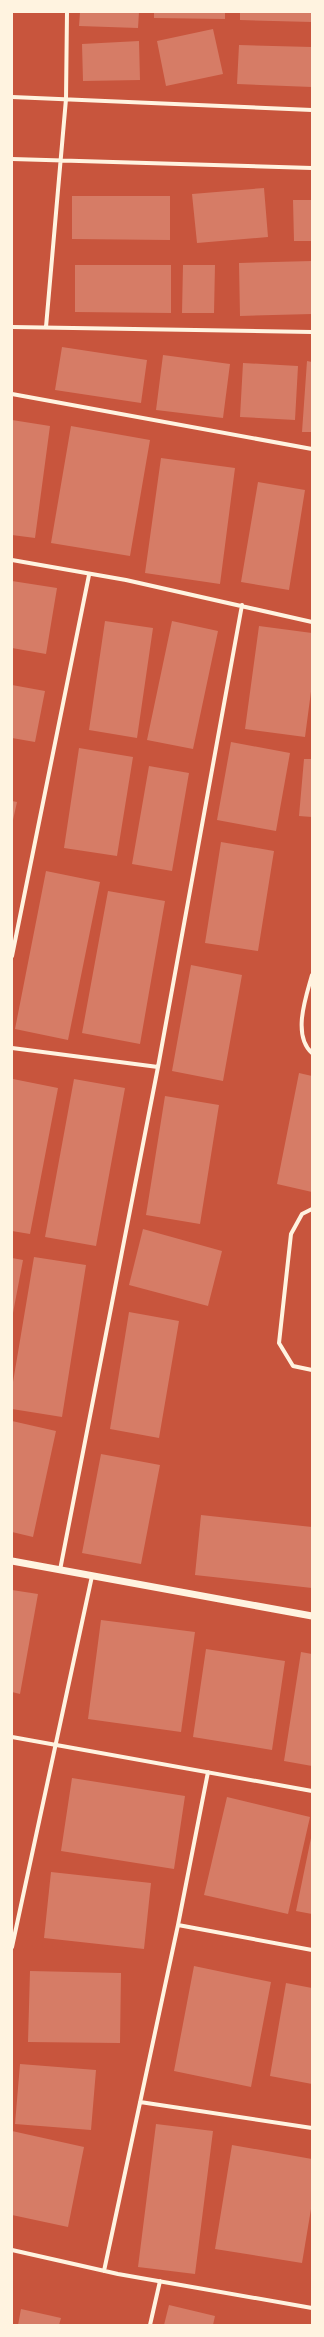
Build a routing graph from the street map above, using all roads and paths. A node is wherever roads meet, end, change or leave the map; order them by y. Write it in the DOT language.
graph roads {
  1 [pos="67,12"];
  2 [pos="12,97"];
  3 [pos="66,99"];
  4 [pos="312,110"];
  5 [pos="12,159"];
  6 [pos="60,160"];
  7 [pos="312,168"];
  8 [pos="12,327"];
  9 [pos="46,327"];
  10 [pos="312,332"];
  11 [pos="12,394"];
  12 [pos="312,448"];
  13 [pos="12,560"];
  14 [pos="89,575"];
  15 [pos="242,605"];
  16 [pos="312,622"];
  17 [pos="12,956"];
  18 [pos="312,975"];
  19 [pos="12,1048"];
  20 [pos="312,1053"];
  21 [pos="158,1067"];
  22 [pos="312,1209"];
  23 [pos="312,1370"];
  24 [pos="12,1561"];
  25 [pos="60,1570"];
  26 [pos="92,1576"];
  27 [pos="312,1616"];
  28 [pos="12,1737"];
  29 [pos="57,1746"];
  30 [pos="208,1772"];
  31 [pos="312,1791"];
  32 [pos="178,1925"];
  33 [pos="12,1947"];
  34 [pos="312,1950"];
  35 [pos="140,2102"];
  36 [pos="312,2128"];
  37 [pos="12,2250"];
  38 [pos="104,2271"];
  39 [pos="160,2281"];
  40 [pos="312,2308"];
  41 [pos="150,2325"];
  1 -- 3 [label="street"];
  2 -- 3 [label="street"];
  3 -- 4 [label="street"];
  3 -- 6 [label="street"];
  5 -- 6 [label="street"];
  6 -- 7 [label="street"];
  6 -- 9 [label="street"];
  8 -- 9 [label="street"];
  9 -- 10 [label="street"];
  11 -- 12 [label="street"];
  13 -- 14 [label="street"];
  14 -- 15 [label="street"];
  14 -- 17 [label="street"];
  15 -- 16 [label="street"];
  15 -- 21 [label="street"];
  18 -- 20 [label="street"];
  19 -- 21 [label="street"];
  21 -- 25 [label="street"];
  22 -- 23 [label="street"];
  24 -- 25 [label="street"];
  25 -- 26 [label="street"];
  26 -- 27 [label="street"];
  26 -- 29 [label="street"];
  28 -- 29 [label="street"];
  29 -- 30 [label="street"];
  29 -- 33 [label="street"];
  30 -- 31 [label="street"];
  30 -- 32 [label="street"];
  32 -- 34 [label="street"];
  32 -- 35 [label="street"];
  35 -- 36 [label="street"];
  35 -- 38 [label="street"];
  37 -- 38 [label="street"];
  38 -- 39 [label="street"];
  39 -- 40 [label="street"];
  39 -- 41 [label="street"];
}
